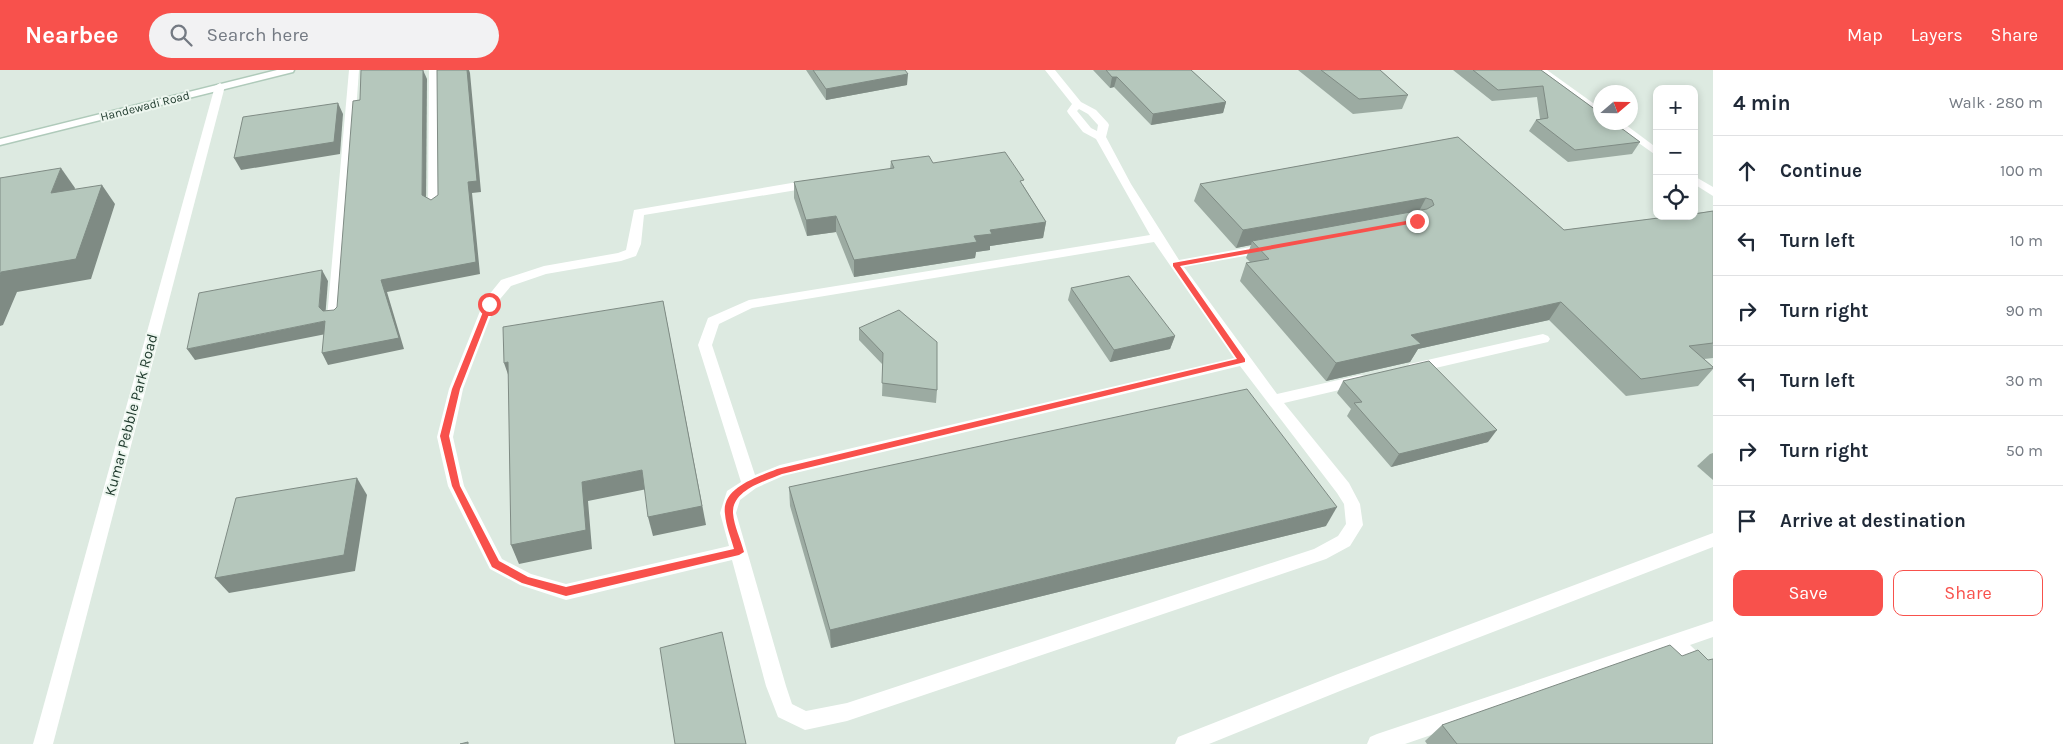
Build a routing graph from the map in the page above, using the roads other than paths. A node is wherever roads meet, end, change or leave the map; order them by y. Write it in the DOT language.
graph roads {
  1 [pos="289,70"];
  2 [pos="354,70"];
  3 [pos="434,70"];
  4 [pos="1050,70"];
  5 [pos="1540,70"];
  6 [pos="261,73"];
  7 [pos="220,86"];
  8 [pos="1593,108"];
  9 [pos="1625,130"];
  10 [pos="0,142"];
  11 [pos="1653,150"];
  12 [pos="825,182"];
  13 [pos="1698,182"];
  14 [pos="1713,192"];
  15 [pos="434,206"];
  16 [pos="1157,238"];
  17 [pos="1282,245"];
  18 [pos="1175,265"];
  19 [pos="334,318"];
  20 [pos="1543,340"];
  21 [pos="1242,360"];
  22 [pos="1398,372"];
  23 [pos="1370,378"];
  24 [pos="1273,400"];
  25 [pos="750,484"];
  26 [pos="1713,540"];
  27 [pos="739,552"];
  28 [pos="1713,628"];
  29 [pos="1674,642"];
  30 [pos="1713,679"];
  31 [pos="43,744"];
  32 [pos="1185,744"];
  33 [pos="1377,744"];
  1 -- 6 [label="street, Handewadi Road"];
  2 -- 19 [label="street"];
  3 -- 15 [label="street"];
  4 -- 16 [label="street"];
  5 -- 8 [label="street"];
  6 -- 7 [label="street, Handewadi Road"];
  7 -- 10 [label="street, Handewadi Road"];
  7 -- 31 [label="street, Kumar Pebble Park Road"];
  9 -- 11 [label="street"];
  12 -- 27 [label="street"];
  13 -- 14 [label="street"];
  16 -- 18 [label="street"];
  16 -- 25 [label="street"];
  17 -- 18 [label="street"];
  18 -- 21 [label="street"];
  20 -- 22 [label="street"];
  21 -- 24 [label="street"];
  21 -- 25 [label="street"];
  23 -- 24 [label="street"];
  24 -- 27 [label="street"];
  25 -- 27 [label="street"];
  26 -- 32 [label="street"];
  28 -- 29 [label="street"];
  29 -- 30 [label="street"];
  29 -- 33 [label="street"];
}
